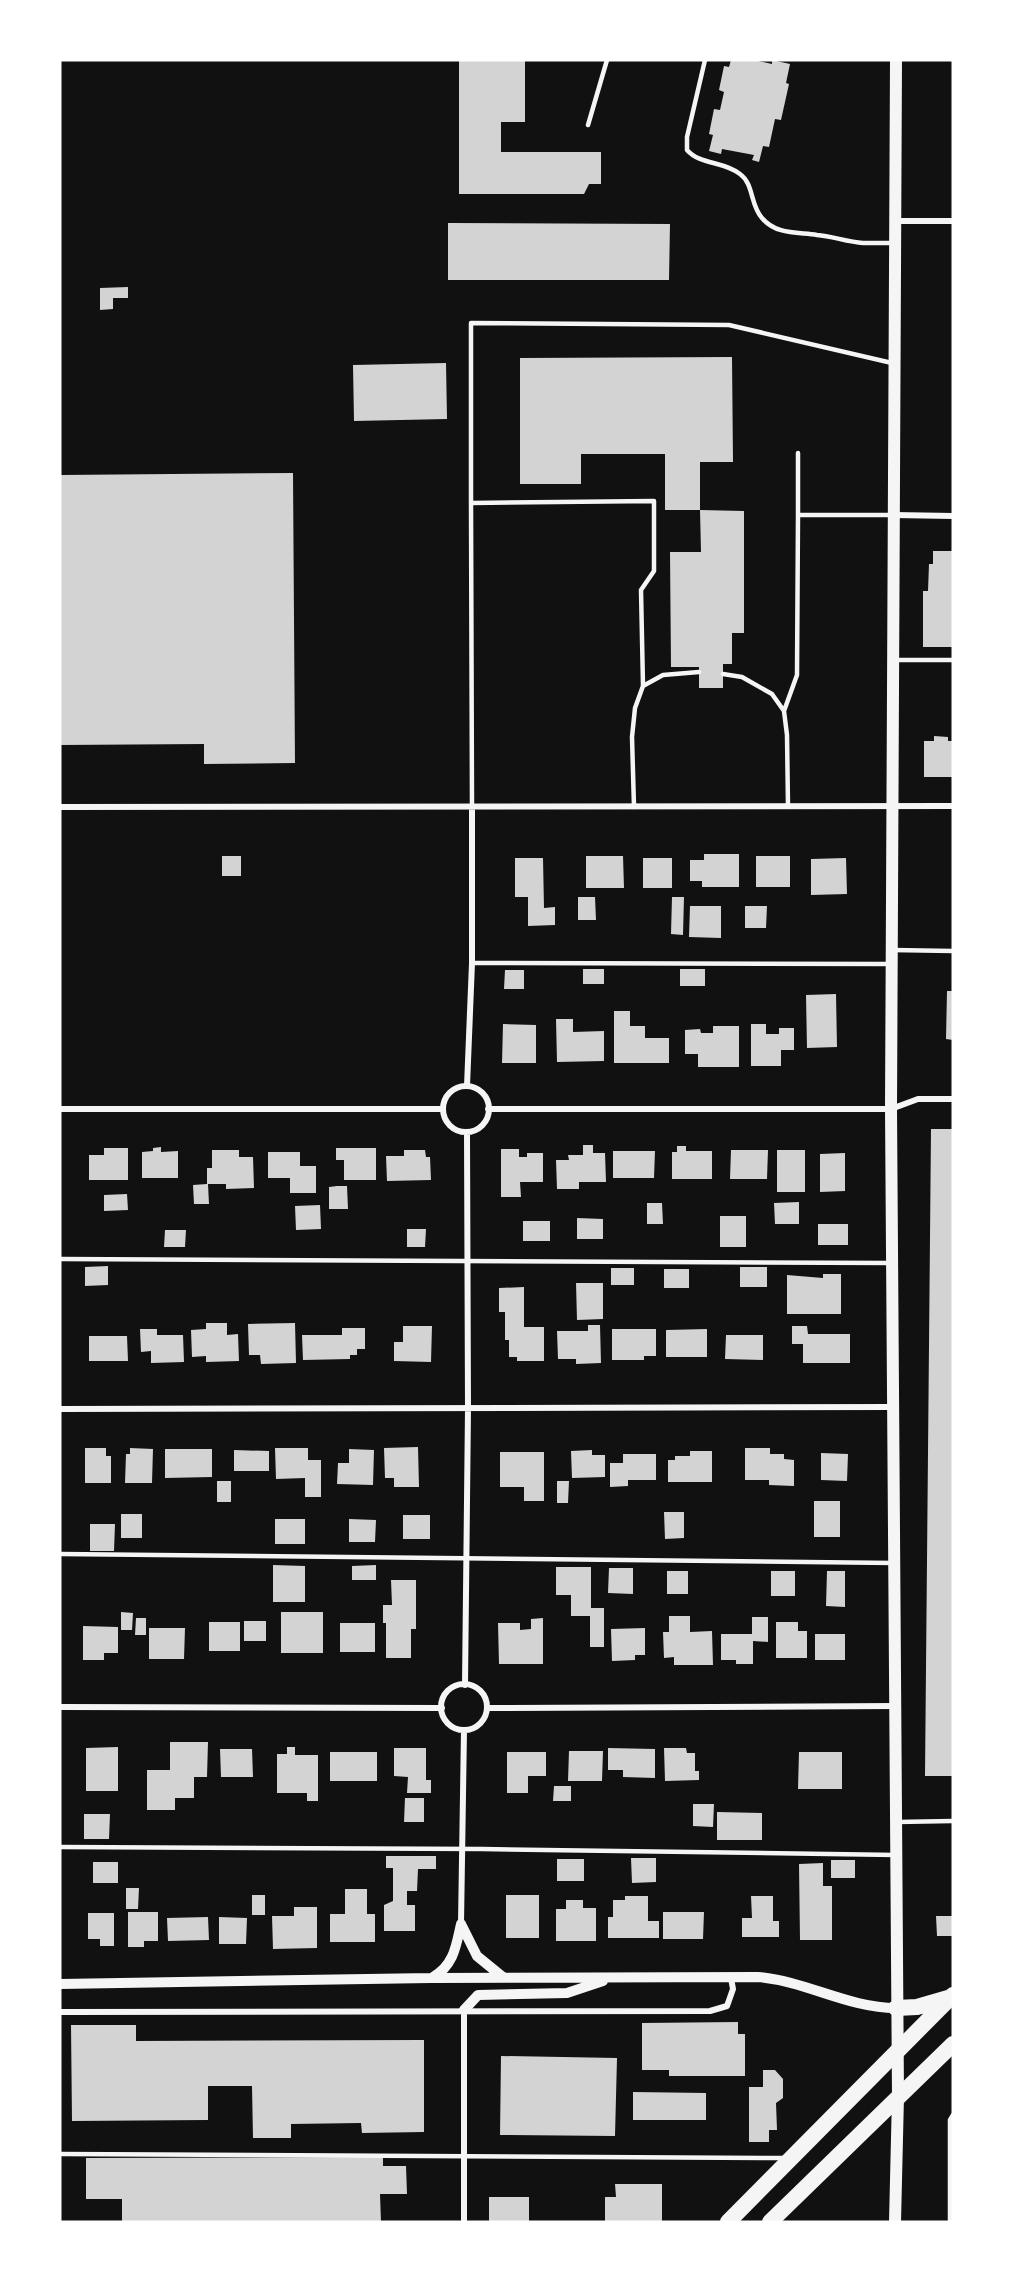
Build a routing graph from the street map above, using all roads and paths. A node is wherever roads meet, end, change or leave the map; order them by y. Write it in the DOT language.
graph roads {
  1 [pos="607,60"];
  2 [pos="705,60"];
  3 [pos="896,60"];
  4 [pos="588,125"];
  5 [pos="895,221"];
  6 [pos="953,221"];
  7 [pos="895,243"];
  8 [pos="894,364"];
  9 [pos="798,453"];
  10 [pos="471,503"];
  11 [pos="798,515"];
  12 [pos="893,515"];
  13 [pos="953,516"];
  14 [pos="895,660"];
  15 [pos="953,660"];
  16 [pos="699,672"];
  17 [pos="723,674"];
  18 [pos="643,686"];
  19 [pos="784,711"];
  20 [pos="788,806"];
  21 [pos="894,806"];
  22 [pos="953,806"];
  23 [pos="60,807"];
  24 [pos="471,807"];
  25 [pos="634,807"];
  26 [pos="892,950"];
  27 [pos="953,951"];
  28 [pos="472,963"];
  29 [pos="892,964"];
  30 [pos="467,1086"];
  31 [pos="953,1099"];
  32 [pos="60,1109"];
  33 [pos="443,1109"];
  34 [pos="488,1109"];
  35 [pos="891,1109"];
  36 [pos="467,1132"];
  37 [pos="60,1259"];
  38 [pos="467,1262"];
  39 [pos="892,1263"];
  40 [pos="893,1407"];
  41 [pos="60,1408"];
  42 [pos="468,1409"];
  43 [pos="60,1554"];
  44 [pos="467,1558"];
  45 [pos="895,1563"];
  46 [pos="465,1685"];
  47 [pos="896,1706"];
  48 [pos="60,1707"];
  49 [pos="442,1708"];
  50 [pos="487,1708"];
  51 [pos="464,1730"];
  52 [pos="953,1821"];
  53 [pos="896,1822"];
  54 [pos="60,1848"];
  55 [pos="464,1849"];
  56 [pos="896,1855"];
  57 [pos="461,1924"];
  58 [pos="431,1978"];
  59 [pos="504,1978"];
  60 [pos="611,1978"];
  61 [pos="732,1978"];
  62 [pos="60,1984"];
  63 [pos="952,1996"];
  64 [pos="896,2008"];
  65 [pos="464,2010"];
  66 [pos="60,2012"];
  67 [pos="953,2044"];
  68 [pos="897,2051"];
  69 [pos="898,2096"];
  70 [pos="953,2115"];
  71 [pos="60,2154"];
  72 [pos="464,2156"];
  73 [pos="791,2158"];
  74 [pos="464,2222"];
  75 [pos="728,2222"];
  76 [pos="770,2222"];
  77 [pos="895,2222"];
  78 [pos="950,2222"];
  1 -- 4 [label="lane"];
  2 -- 7 [label="lane"];
  3 -- 5 [label="main road"];
  5 -- 6 [label="street"];
  5 -- 7 [label="main road"];
  7 -- 8 [label="main road"];
  8 -- 10 [label="lane"];
  8 -- 12 [label="main road"];
  9 -- 11 [label="lane"];
  10 -- 18 [label="lane"];
  10 -- 24 [label="lane"];
  11 -- 12 [label="lane"];
  11 -- 19 [label="lane"];
  12 -- 13 [label="street"];
  12 -- 14 [label="main road"];
  14 -- 15 [label="lane"];
  14 -- 21 [label="main road"];
  16 -- 18 [label="lane"];
  17 -- 19 [label="lane"];
  18 -- 25 [label="lane"];
  19 -- 20 [label="lane"];
  20 -- 21 [label="street"];
  20 -- 25 [label="street"];
  21 -- 22 [label="street"];
  21 -- 26 [label="main road"];
  23 -- 24 [label="street"];
  24 -- 25 [label="street"];
  24 -- 28 [label="street"];
  26 -- 27 [label="lane"];
  26 -- 29 [label="main road"];
  28 -- 29 [label="lane"];
  28 -- 30 [label="street"];
  29 -- 35 [label="main road"];
  30 -- 33 [label="street"];
  30 -- 34 [label="street"];
  31 -- 35 [label="street"];
  32 -- 33 [label="street"];
  33 -- 36 [label="street"];
  34 -- 35 [label="street"];
  34 -- 36 [label="street"];
  35 -- 39 [label="main road"];
  36 -- 38 [label="street"];
  37 -- 38 [label="lane"];
  38 -- 39 [label="lane"];
  38 -- 42 [label="street"];
  39 -- 40 [label="main road"];
  40 -- 42 [label="street"];
  40 -- 45 [label="main road"];
  41 -- 42 [label="street"];
  42 -- 44 [label="street"];
  43 -- 44 [label="lane"];
  44 -- 45 [label="lane"];
  44 -- 46 [label="street"];
  45 -- 47 [label="main road"];
  46 -- 49 [label="street"];
  46 -- 50 [label="street"];
  47 -- 50 [label="street"];
  47 -- 53 [label="main road"];
  48 -- 49 [label="street"];
  49 -- 51 [label="street"];
  50 -- 51 [label="street"];
  51 -- 55 [label="street"];
  52 -- 53 [label="lane"];
  53 -- 56 [label="main road"];
  54 -- 55 [label="lane"];
  55 -- 56 [label="lane"];
  55 -- 57 [label="street"];
  56 -- 64 [label="main road"];
  57 -- 58 [label="street"];
  57 -- 59 [label="street"];
  58 -- 59 [label="street"];
  58 -- 62 [label="street"];
  59 -- 60 [label="street"];
  60 -- 61 [label="street"];
  60 -- 65 [label="street"];
  61 -- 64 [label="street"];
  61 -- 65 [label="street"];
  63 -- 64 [label="highway"];
  63 -- 68 [label="highway"];
  64 -- 68 [label="main road"];
  65 -- 66 [label="street"];
  65 -- 72 [label="street"];
  67 -- 69 [label="highway"];
  68 -- 69 [label="main road"];
  68 -- 73 [label="highway"];
  69 -- 76 [label="highway"];
  69 -- 77 [label="main road"];
  70 -- 78 [label="lane"];
  71 -- 72 [label="lane"];
  72 -- 73 [label="lane"];
  72 -- 74 [label="street"];
  73 -- 75 [label="highway"];
}
